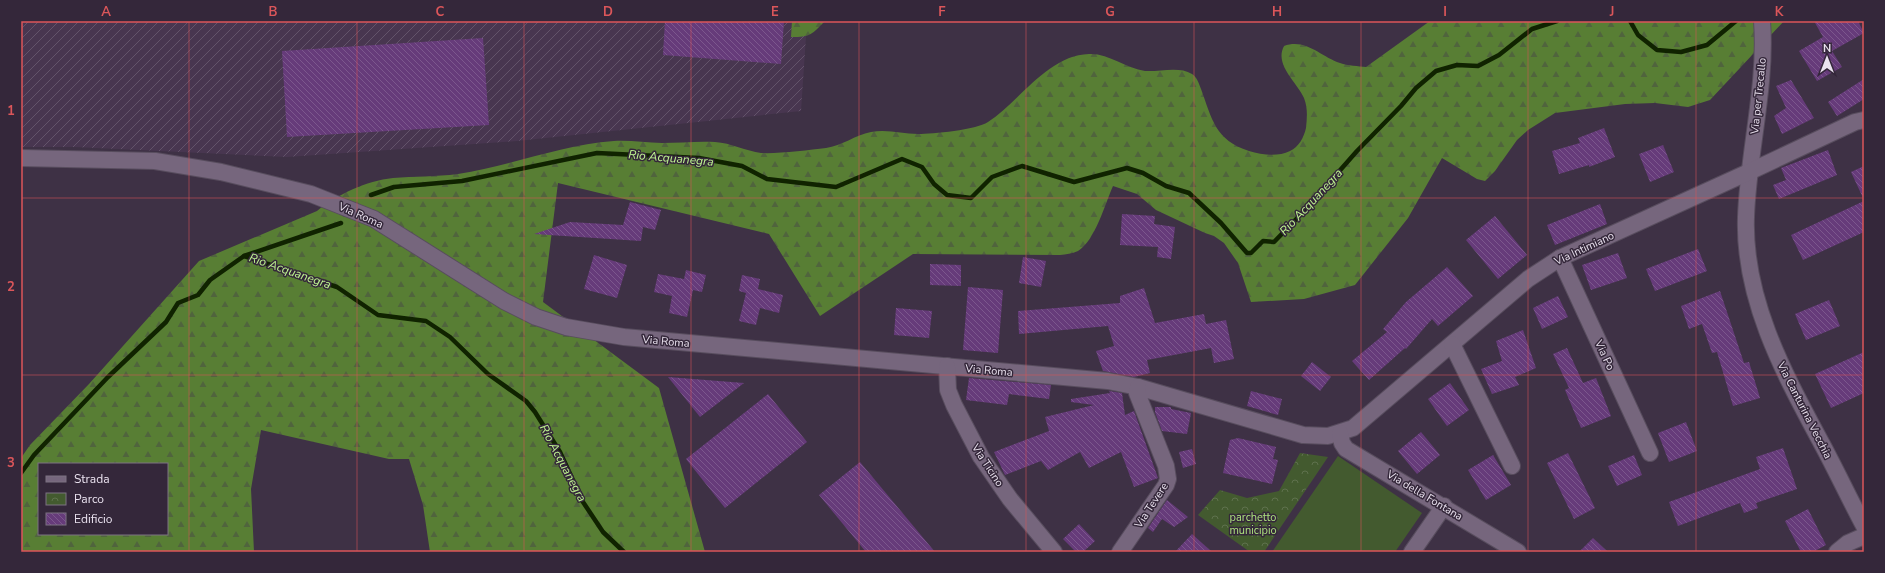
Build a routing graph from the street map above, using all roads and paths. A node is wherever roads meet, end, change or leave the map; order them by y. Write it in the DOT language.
graph roads {
  1 [pos="1762,21"];
  2 [pos="1864,120"];
  3 [pos="21,158"];
  4 [pos="1751,171"];
  5 [pos="1560,258"];
  6 [pos="1452,344"];
  7 [pos="947,366"];
  8 [pos="1138,387"];
  9 [pos="1340,433"];
  10 [pos="1650,453"];
  11 [pos="1512,466"];
  12 [pos="1444,506"];
  13 [pos="1864,526"];
  14 [pos="1864,536"];
  15 [pos="1054,552"];
  16 [pos="1120,552"];
  17 [pos="1412,552"];
  18 [pos="1518,552"];
  19 [pos="1838,552"];
  1 -- 4 [label="street, Via per Trecallo"];
  2 -- 4 [label="street, Via Intimiano"];
  3 -- 7 [label="street, Via Roma"];
  4 -- 5 [label="street, Via Intimiano"];
  4 -- 13 [label="street, Via Canturina Vecchia"];
  5 -- 6 [label="street, Via Intimiano"];
  5 -- 10 [label="street, Via Po"];
  6 -- 9 [label="street, Via Intimiano"];
  6 -- 11 [label="street"];
  7 -- 8 [label="street, Via Roma"];
  7 -- 15 [label="street, Via Ticino"];
  8 -- 9 [label="street, Via Roma"];
  8 -- 16 [label="street, Via Tevere"];
  9 -- 12 [label="street, Via della Fontana"];
  12 -- 17 [label="street"];
  12 -- 18 [label="street, Via della Fontana"];
  14 -- 19 [label="street"];
}
